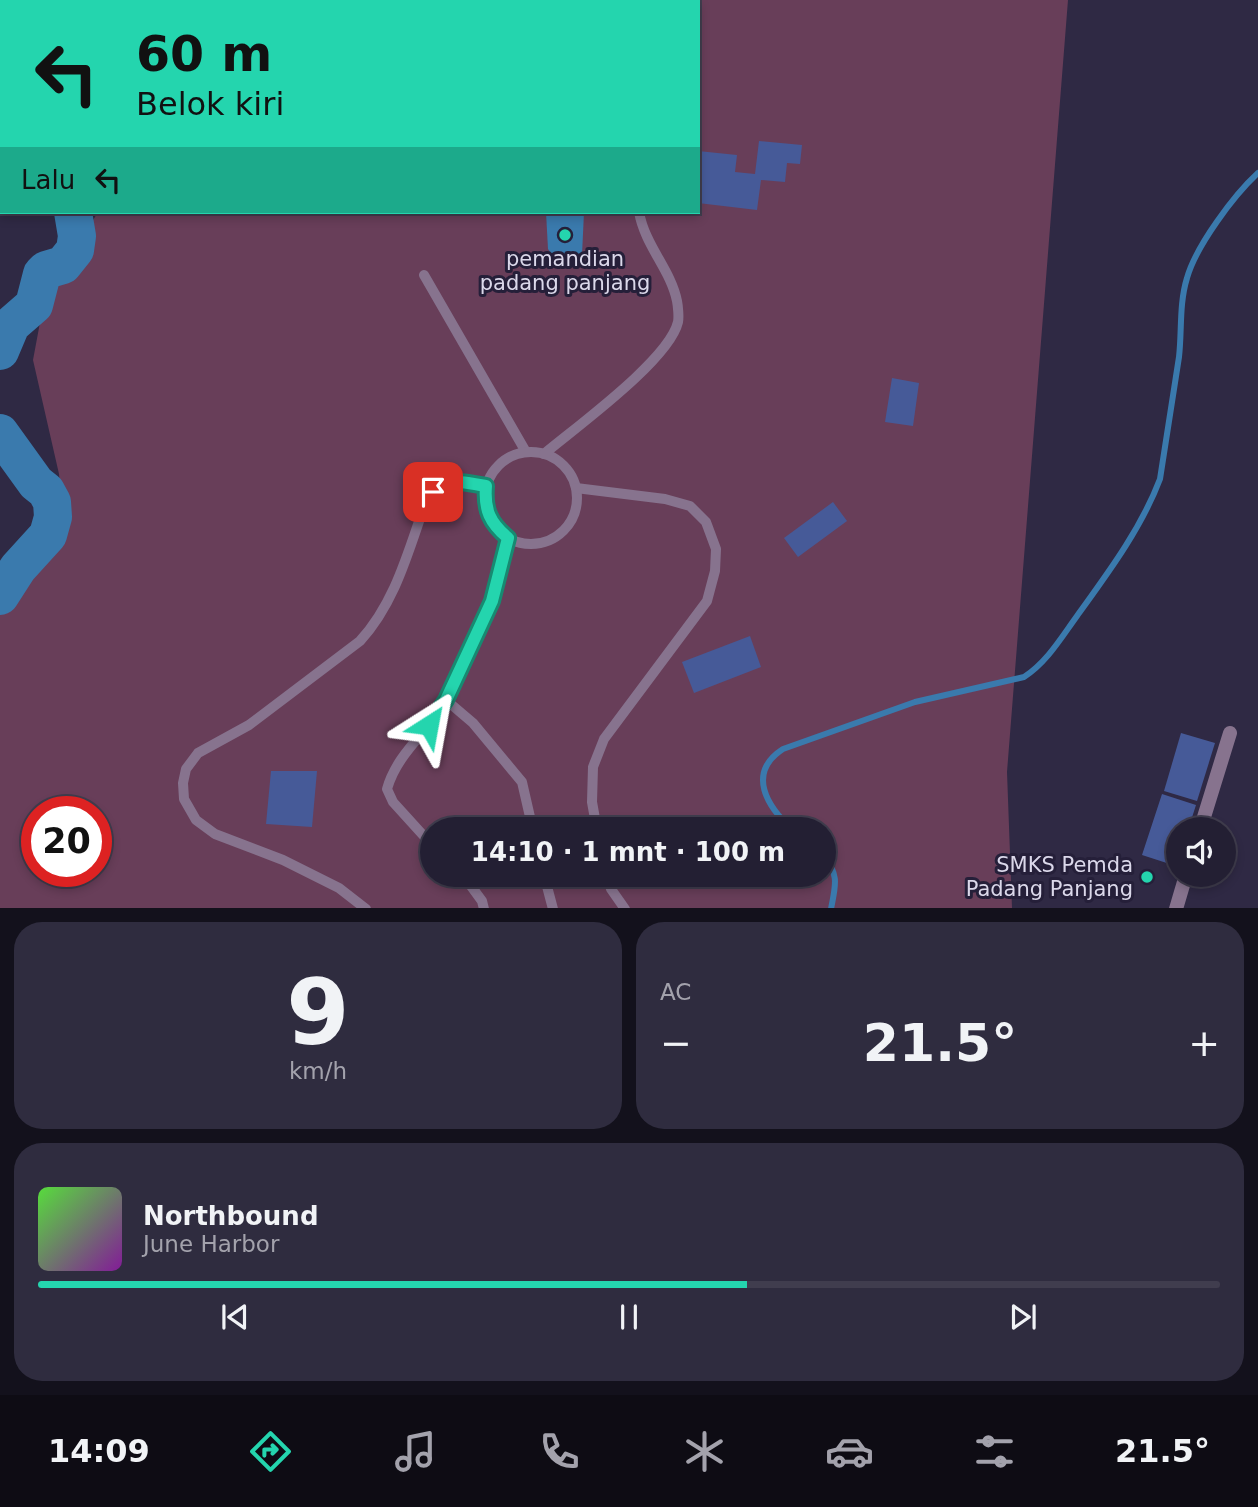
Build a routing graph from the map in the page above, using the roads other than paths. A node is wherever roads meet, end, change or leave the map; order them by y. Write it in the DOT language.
graph roads {
  1 [pos="640,214"];
  2 [pos="424,275"];
  3 [pos="526,452"];
  4 [pos="544,454"];
  5 [pos="486,486"];
  6 [pos="576,488"];
  7 [pos="508,538"];
  8 [pos="446,700"];
  9 [pos="1230,733"];
  10 [pos="530,817"];
  11 [pos="595,817"];
  12 [pos="1204,817"];
  13 [pos="420,832"];
  14 [pos="472,887"];
  15 [pos="547,887"];
  16 [pos="610,887"];
  17 [pos="1182,887"];
  18 [pos="366,908"];
  19 [pos="484,908"];
  20 [pos="553,908"];
  21 [pos="625,908"];
  22 [pos="1176,908"];
  1 -- 4 [label="lane"];
  2 -- 3 [label="lane"];
  3 -- 4 [label="lane"];
  3 -- 5 [label="lane"];
  4 -- 6 [label="lane"];
  5 -- 7 [label="lane"];
  5 -- 18 [label="lane"];
  6 -- 7 [label="lane"];
  6 -- 11 [label="lane"];
  7 -- 8 [label="lane"];
  8 -- 10 [label="lane"];
  8 -- 13 [label="lane"];
  9 -- 12 [label="street"];
  14 -- 19 [label="lane"];
  15 -- 20 [label="lane"];
  16 -- 21 [label="lane"];
  17 -- 22 [label="street"];
}
